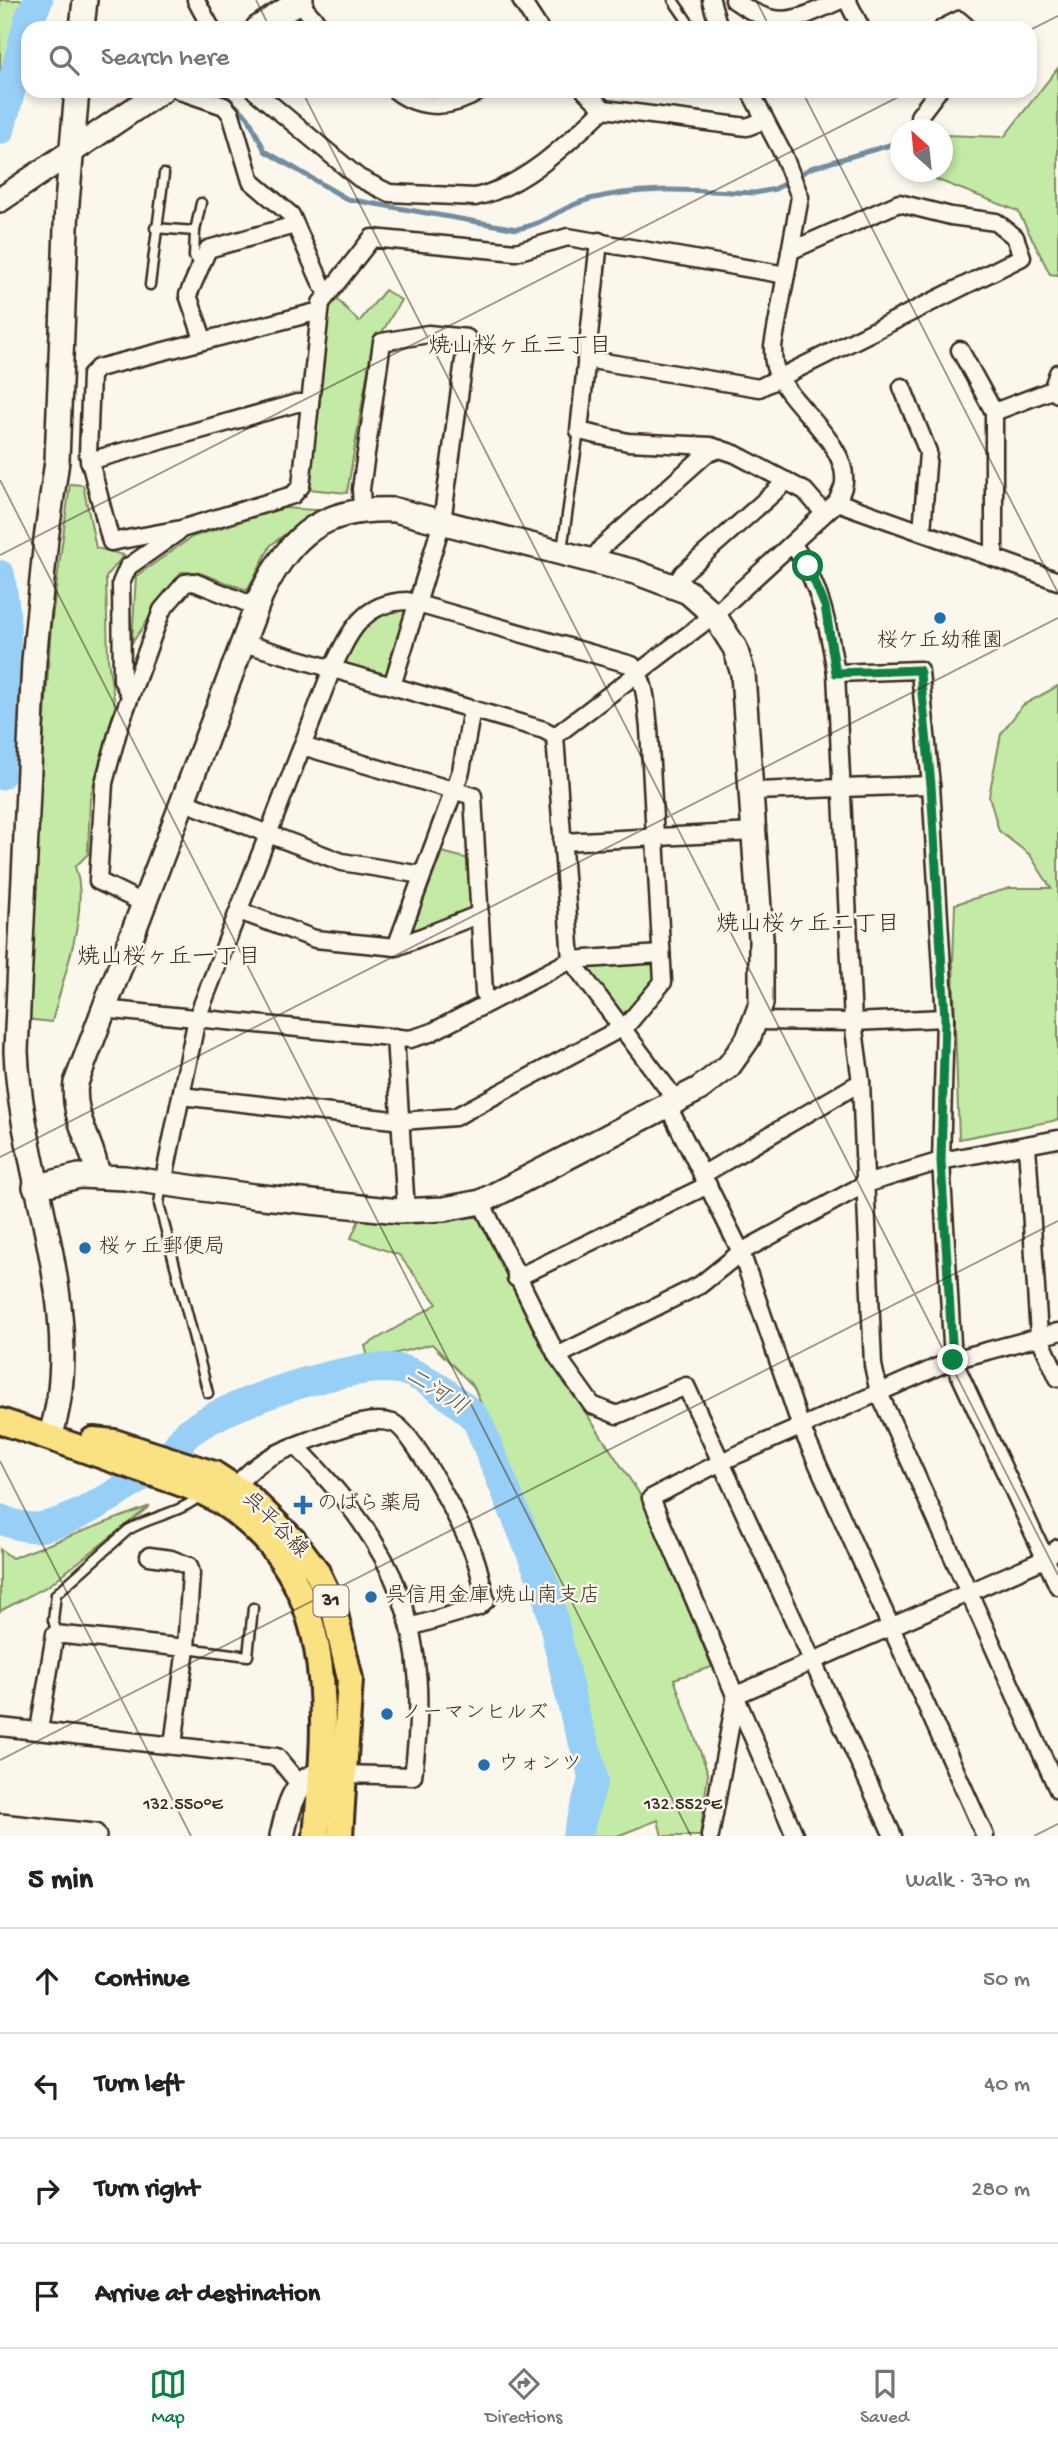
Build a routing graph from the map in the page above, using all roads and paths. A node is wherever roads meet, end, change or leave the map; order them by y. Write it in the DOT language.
graph roads {
  1 [pos="85,0"];
  2 [pos="196,0"];
  3 [pos="521,0"];
  4 [pos="673,0"];
  5 [pos="711,0"];
  6 [pos="734,0"];
  7 [pos="841,0"];
  8 [pos="847,0"];
  9 [pos="300,1"];
  10 [pos="83,21"];
  11 [pos="207,21"];
  12 [pos="269,21"];
  13 [pos="316,21"];
  14 [pos="534,21"];
  15 [pos="687,21"];
  16 [pos="717,21"];
  17 [pos="858,21"];
  18 [pos="76,98"];
  19 [pos="149,98"];
  20 [pos="201,98"];
  21 [pos="263,98"];
  22 [pos="414,98"];
  23 [pos="466,98"];
  24 [pos="592,98"];
  25 [pos="754,98"];
  26 [pos="933,98"];
  27 [pos="604,109"];
  28 [pos="919,116"];
  29 [pos="765,120"];
  30 [pos="72,148"];
  31 [pos="164,174"];
  32 [pos="9,194"];
  33 [pos="201,203"];
  34 [pos="295,225"];
  35 [pos="155,228"];
  36 [pos="195,232"];
  37 [pos="599,241"];
  38 [pos="790,251"];
  39 [pos="201,264"];
  40 [pos="786,275"];
  41 [pos="150,285"];
  42 [pos="330,291"];
  43 [pos="320,311"];
  44 [pos="203,340"];
  45 [pos="960,350"];
  46 [pos="586,359"];
  47 [pos="1058,373"];
  48 [pos="780,380"];
  49 [pos="902,387"];
  50 [pos="1055,392"];
  51 [pos="310,403"];
  52 [pos="994,412"];
  53 [pos="579,430"];
  54 [pos="720,449"];
  55 [pos="89,461"];
  56 [pos="787,481"];
  57 [pos="831,507"];
  58 [pos="362,509"];
  59 [pos="442,522"];
  60 [pos="181,529"];
  61 [pos="922,532"];
  62 [pos="793,544"];
  63 [pos="561,553"];
  64 [pos="994,558"];
  65 [pos="592,561"];
  66 [pos="1058,581"];
  67 [pos="674,587"];
  68 [pos="417,604"];
  69 [pos="257,607"];
  70 [pos="714,614"];
  71 [pos="243,643"];
  72 [pos="332,669"];
  73 [pos="639,672"];
  74 [pos="836,673"];
  75 [pos="393,686"];
  76 [pos="130,695"];
  77 [pos="472,709"];
  78 [pos="555,736"];
  79 [pos="302,746"];
  80 [pos="931,785"];
  81 [pos="454,789"];
  82 [pos="842,790"];
  83 [pos="752,791"];
  84 [pos="182,801"];
  85 [pos="754,832"];
  86 [pos="268,834"];
  87 [pos="657,839"];
  88 [pos="562,842"];
  89 [pos="422,875"];
  90 [pos="143,903"];
  91 [pos="239,911"];
  92 [pos="480,914"];
  93 [pos="396,947"];
  94 [pos="661,954"];
  95 [pos="571,960"];
  96 [pos="489,1002"];
  97 [pos="102,1009"];
  98 [pos="197,1018"];
  99 [pos="945,1018"];
  100 [pos="755,1021"];
  101 [pos="853,1022"];
  102 [pos="621,1028"];
  103 [pos="395,1037"];
  104 [pos="861,1082"];
  105 [pos="181,1096"];
  106 [pos="672,1103"];
  107 [pos="402,1121"];
  108 [pos="1058,1139"];
  109 [pos="1027,1145"];
  110 [pos="941,1161"];
  111 [pos="98,1177"];
  112 [pos="705,1180"];
  113 [pos="163,1182"];
  114 [pos="865,1184"];
  115 [pos="36,1187"];
  116 [pos="481,1202"];
  117 [pos="406,1211"];
  118 [pos="741,1252"];
  119 [pos="516,1278"];
  120 [pos="1058,1332"];
  121 [pos="1039,1336"];
  122 [pos="557,1356"];
  123 [pos="953,1360"];
  124 [pos="1058,1378"];
  125 [pos="208,1393"];
  126 [pos="879,1393"];
  127 [pos="0,1421"];
  128 [pos="802,1427"];
  129 [pos="50,1437"];
  130 [pos="296,1446"];
  131 [pos="723,1461"];
  132 [pos="203,1485"];
  133 [pos="235,1487"];
  134 [pos="1052,1553"];
  135 [pos="149,1556"];
  136 [pos="1058,1587"];
  137 [pos="968,1594"];
  138 [pos="253,1608"];
  139 [pos="410,1627"];
  140 [pos="893,1627"];
  141 [pos="57,1633"];
  142 [pos="186,1648"];
  143 [pos="814,1662"];
  144 [pos="736,1695"];
  145 [pos="0,1727"];
  146 [pos="39,1730"];
  147 [pos="173,1745"];
  148 [pos="322,1777"];
  149 [pos="1058,1790"];
  150 [pos="0,1826"];
  151 [pos="94,1836"];
  152 [pos="282,1836"];
  153 [pos="316,1836"];
  154 [pos="340,1836"];
  155 [pos="710,1836"];
  156 [pos="795,1836"];
  157 [pos="893,1836"];
  158 [pos="985,1836"];
  1 -- 10 [label="street"];
  2 -- 11 [label="street"];
  3 -- 14 [label="street"];
  4 -- 15 [label="lane"];
  5 -- 16 [label="street"];
  6 -- 7 [label="street"];
  8 -- 17 [label="street"];
  9 -- 12 [label="street"];
  9 -- 13 [label="street"];
  18 -- 30 [label="street"];
  19 -- 30 [label="street"];
  20 -- 34 [label="street"];
  21 -- 27 [label="street"];
  22 -- 23 [label="street"];
  24 -- 27 [label="street"];
  25 -- 29 [label="street"];
  26 -- 28 [label="street"];
  27 -- 29 [label="street"];
  29 -- 38 [label="street"];
  30 -- 32 [label="street"];
  30 -- 115 [label="street"];
  31 -- 35 [label="lane"];
  33 -- 36 [label="lane"];
  34 -- 39 [label="street"];
  34 -- 42 [label="street"];
  35 -- 36 [label="lane"];
  35 -- 41 [label="lane"];
  36 -- 39 [label="lane"];
  37 -- 40 [label="street"];
  37 -- 42 [label="street"];
  37 -- 46 [label="street"];
  38 -- 40 [label="street"];
  38 -- 48 [label="street"];
  39 -- 44 [label="street"];
  40 -- 48 [label="street"];
  42 -- 43 [label="street"];
  43 -- 44 [label="street"];
  43 -- 51 [label="street"];
  44 -- 55 [label="street"];
  45 -- 52 [label="street"];
  46 -- 48 [label="street"];
  46 -- 53 [label="street"];
  47 -- 50 [label="street"];
  48 -- 57 [label="street"];
  49 -- 61 [label="street"];
  50 -- 52 [label="street"];
  51 -- 55 [label="street"];
  51 -- 60 [label="street"];
  52 -- 64 [label="street"];
  53 -- 54 [label="street"];
  53 -- 63 [label="lane"];
  54 -- 56 [label="street"];
  54 -- 65 [label="street"];
  55 -- 60 [label="street"];
  56 -- 57 [label="street"];
  56 -- 67 [label="street"];
  57 -- 61 [label="street"];
  57 -- 62 [label="street"];
  58 -- 59 [label="street"];
  58 -- 59 [label="street"];
  58 -- 69 [label="street"];
  59 -- 63 [label="street"];
  59 -- 68 [label="street"];
  60 -- 76 [label="street"];
  61 -- 64 [label="street"];
  62 -- 70 [label="street"];
  62 -- 74 [label="street"];
  63 -- 65 [label="street"];
  64 -- 66 [label="street"];
  65 -- 67 [label="street"];
  67 -- 70 [label="street"];
  68 -- 72 [label="street"];
  68 -- 73 [label="street"];
  68 -- 75 [label="street"];
  69 -- 71 [label="street"];
  69 -- 76 [label="street"];
  70 -- 73 [label="street"];
  70 -- 83 [label="street"];
  71 -- 72 [label="street"];
  71 -- 84 [label="street"];
  72 -- 75 [label="street"];
  72 -- 79 [label="street"];
  73 -- 78 [label="street"];
  73 -- 87 [label="street"];
  74 -- 80 [label="street"];
  74 -- 82 [label="street"];
  75 -- 77 [label="street"];
  76 -- 90 [label="street"];
  77 -- 78 [label="street"];
  77 -- 81 [label="street"];
  78 -- 88 [label="street"];
  79 -- 81 [label="street"];
  79 -- 86 [label="street"];
  80 -- 82 [label="street"];
  80 -- 99 [label="street"];
  81 -- 89 [label="street"];
  81 -- 92 [label="street"];
  82 -- 83 [label="street"];
  82 -- 101 [label="street"];
  83 -- 85 [label="street"];
  84 -- 86 [label="street"];
  84 -- 90 [label="street"];
  85 -- 87 [label="street"];
  85 -- 100 [label="street"];
  86 -- 89 [label="street"];
  86 -- 91 [label="street"];
  87 -- 88 [label="street"];
  87 -- 94 [label="street"];
  88 -- 95 [label="street"];
  89 -- 93 [label="street"];
  90 -- 97 [label="street"];
  91 -- 93 [label="street"];
  91 -- 98 [label="street"];
  92 -- 93 [label="street"];
  92 -- 96 [label="street"];
  94 -- 95 [label="street"];
  94 -- 102 [label="street"];
  95 -- 96 [label="street"];
  95 -- 102 [label="street"];
  96 -- 103 [label="street"];
  97 -- 98 [label="street"];
  97 -- 111 [label="street"];
  98 -- 103 [label="street"];
  98 -- 105 [label="street"];
  99 -- 101 [label="street"];
  99 -- 110 [label="street"];
  100 -- 101 [label="street"];
  100 -- 106 [label="street"];
  101 -- 104 [label="street"];
  102 -- 106 [label="street"];
  102 -- 107 [label="street"];
  103 -- 107 [label="street"];
  104 -- 112 [label="street"];
  104 -- 114 [label="street"];
  105 -- 107 [label="street"];
  105 -- 113 [label="street"];
  106 -- 112 [label="street"];
  106 -- 116 [label="street"];
  107 -- 117 [label="street"];
  108 -- 109 [label="street"];
  109 -- 110 [label="street"];
  109 -- 121 [label="street"];
  110 -- 114 [label="street"];
  110 -- 123 [label="street"];
  111 -- 113 [label="street"];
  111 -- 115 [label="street"];
  112 -- 118 [label="street"];
  112 -- 119 [label="street"];
  113 -- 117 [label="street"];
  113 -- 125 [label="lane"];
  114 -- 118 [label="street"];
  114 -- 126 [label="street"];
  115 -- 129 [label="street"];
  116 -- 117 [label="street"];
  116 -- 119 [label="street"];
  118 -- 122 [label="street"];
  118 -- 128 [label="street"];
  119 -- 122 [label="street"];
  120 -- 121 [label="street"];
  121 -- 123 [label="street"];
  121 -- 124 [label="street"];
  122 -- 131 [label="street"];
  123 -- 126 [label="street"];
  123 -- 134 [label="street"];
  126 -- 128 [label="street"];
  126 -- 137 [label="street"];
  127 -- 129 [label="main road, 呉平谷線 / 31"];
  128 -- 131 [label="street"];
  128 -- 140 [label="street"];
  129 -- 132 [label="main road, 呉平谷線 / 31"];
  130 -- 133 [label="street"];
  130 -- 139 [label="street"];
  130 -- 139 [label="street"];
  131 -- 143 [label="street"];
  131 -- 144 [label="street"];
  132 -- 133 [label="main road, 呉平谷線 / 31"];
  132 -- 141 [label="lane"];
  132 -- 148 [label="main road, 呉平谷線 / 31"];
  133 -- 148 [label="main road, 呉平谷線 / 31"];
  134 -- 136 [label="street"];
  134 -- 137 [label="street"];
  135 -- 142 [label="street"];
  137 -- 140 [label="street"];
  137 -- 149 [label="street"];
  138 -- 142 [label="lane"];
  139 -- 148 [label="street"];
  140 -- 143 [label="street"];
  140 -- 158 [label="street"];
  141 -- 142 [label="street"];
  141 -- 146 [label="street"];
  142 -- 147 [label="street"];
  143 -- 144 [label="street"];
  143 -- 157 [label="street"];
  144 -- 155 [label="street"];
  144 -- 156 [label="street"];
  145 -- 146 [label="street"];
  146 -- 147 [label="street"];
  147 -- 148 [label="street"];
  148 -- 152 [label="street"];
  148 -- 153 [label="main road, 呉平谷線 / 31"];
  148 -- 154 [label="main road, 呉平谷線 / 31"];
  150 -- 151 [label="street"];
}
